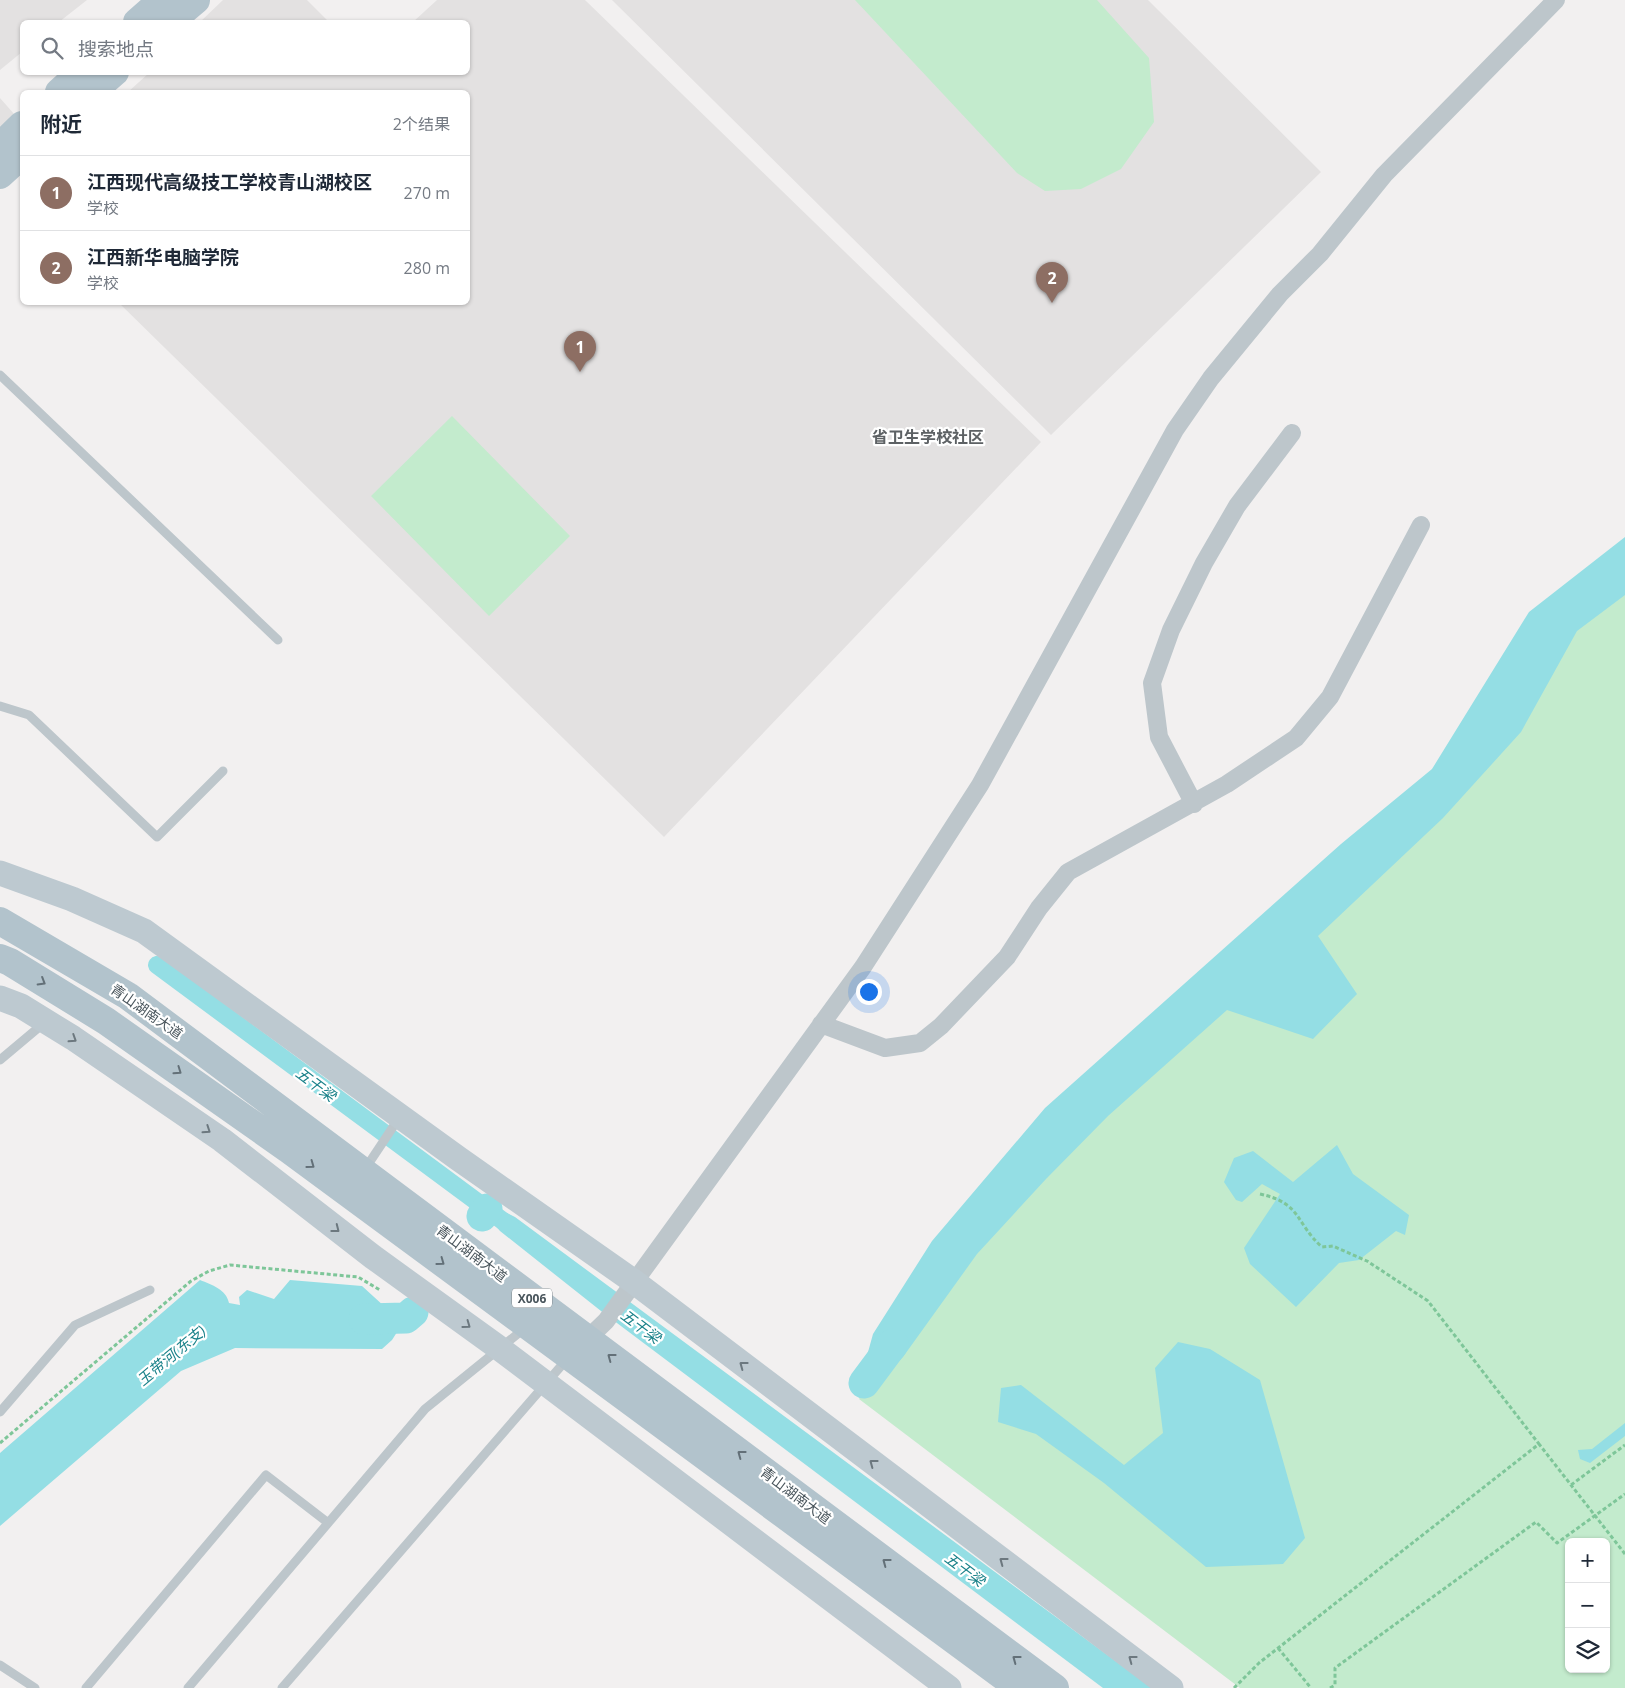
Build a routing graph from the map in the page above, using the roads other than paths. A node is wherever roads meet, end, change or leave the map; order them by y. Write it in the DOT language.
graph roads {
  1 [pos="162,0"];
  2 [pos="196,0"];
  3 [pos="1556,0"];
  4 [pos="139,20"];
  5 [pos="172,20"];
  6 [pos="78,75"];
  7 [pos="112,75"];
  8 [pos="61,90"];
  9 [pos="94,90"];
  10 [pos="20,127"];
  11 [pos="0,146"];
  12 [pos="20,157"];
  13 [pos="0,176"];
  14 [pos="0,375"];
  15 [pos="1292,433"];
  16 [pos="1421,525"];
  17 [pos="278,640"];
  18 [pos="0,706"];
  19 [pos="223,771"];
  20 [pos="1194,804"];
  21 [pos="0,873"];
  22 [pos="0,921"];
  23 [pos="0,958"];
  24 [pos="0,998"];
  25 [pos="45,1021"];
  26 [pos="821,1024"];
  27 [pos="0,1060"];
  28 [pos="399,1118"];
  29 [pos="369,1163"];
  30 [pos="631,1284"];
  31 [pos="150,1290"];
  32 [pos="528,1326"];
  33 [pos="588,1339"];
  34 [pos="499,1348"];
  35 [pos="546,1384"];
  36 [pos="0,1412"];
  37 [pos="327,1522"];
  38 [pos="0,1665"];
  39 [pos="36,1688"];
  40 [pos="86,1688"];
  41 [pos="188,1688"];
  42 [pos="282,1688"];
  43 [pos="949,1688"];
  44 [pos="1019,1688"];
  45 [pos="1055,1688"];
  46 [pos="1171,1688"];
  1 -- 4 [label="main road"];
  2 -- 5 [label="main road"];
  3 -- 26 [label="street"];
  6 -- 8 [label="main road"];
  7 -- 9 [label="main road"];
  10 -- 11 [label="main road"];
  12 -- 13 [label="main road"];
  14 -- 17 [label="lane"];
  15 -- 20 [label="street"];
  16 -- 20 [label="street"];
  18 -- 19 [label="lane"];
  20 -- 26 [label="street"];
  21 -- 28 [label="main road"];
  22 -- 29 [label="main road, 青山湖南大道 / X006"];
  23 -- 32 [label="main road, 青山湖南大道 / X006, one-way"];
  24 -- 25 [label="main road"];
  25 -- 27 [label="lane"];
  25 -- 34 [label="main road, one-way"];
  26 -- 30 [label="street"];
  28 -- 29 [label="lane"];
  28 -- 30 [label="main road"];
  29 -- 33 [label="main road, 青山湖南大道 / X006"];
  30 -- 33 [label="street"];
  46 -- 30 [label="main road, one-way"];
  31 -- 36 [label="lane"];
  32 -- 33 [label="main road, 青山湖南大道 / X006"];
  32 -- 34 [label="lane"];
  33 -- 35 [label="lane"];
  33 -- 44 [label="main road, 青山湖南大道 / X006"];
  45 -- 33 [label="main road, 青山湖南大道 / X006, one-way"];
  34 -- 35 [label="main road"];
  34 -- 37 [label="lane"];
  35 -- 42 [label="lane"];
  35 -- 43 [label="main road"];
  37 -- 40 [label="lane"];
  37 -- 41 [label="lane"];
  38 -- 39 [label="lane"];
}
